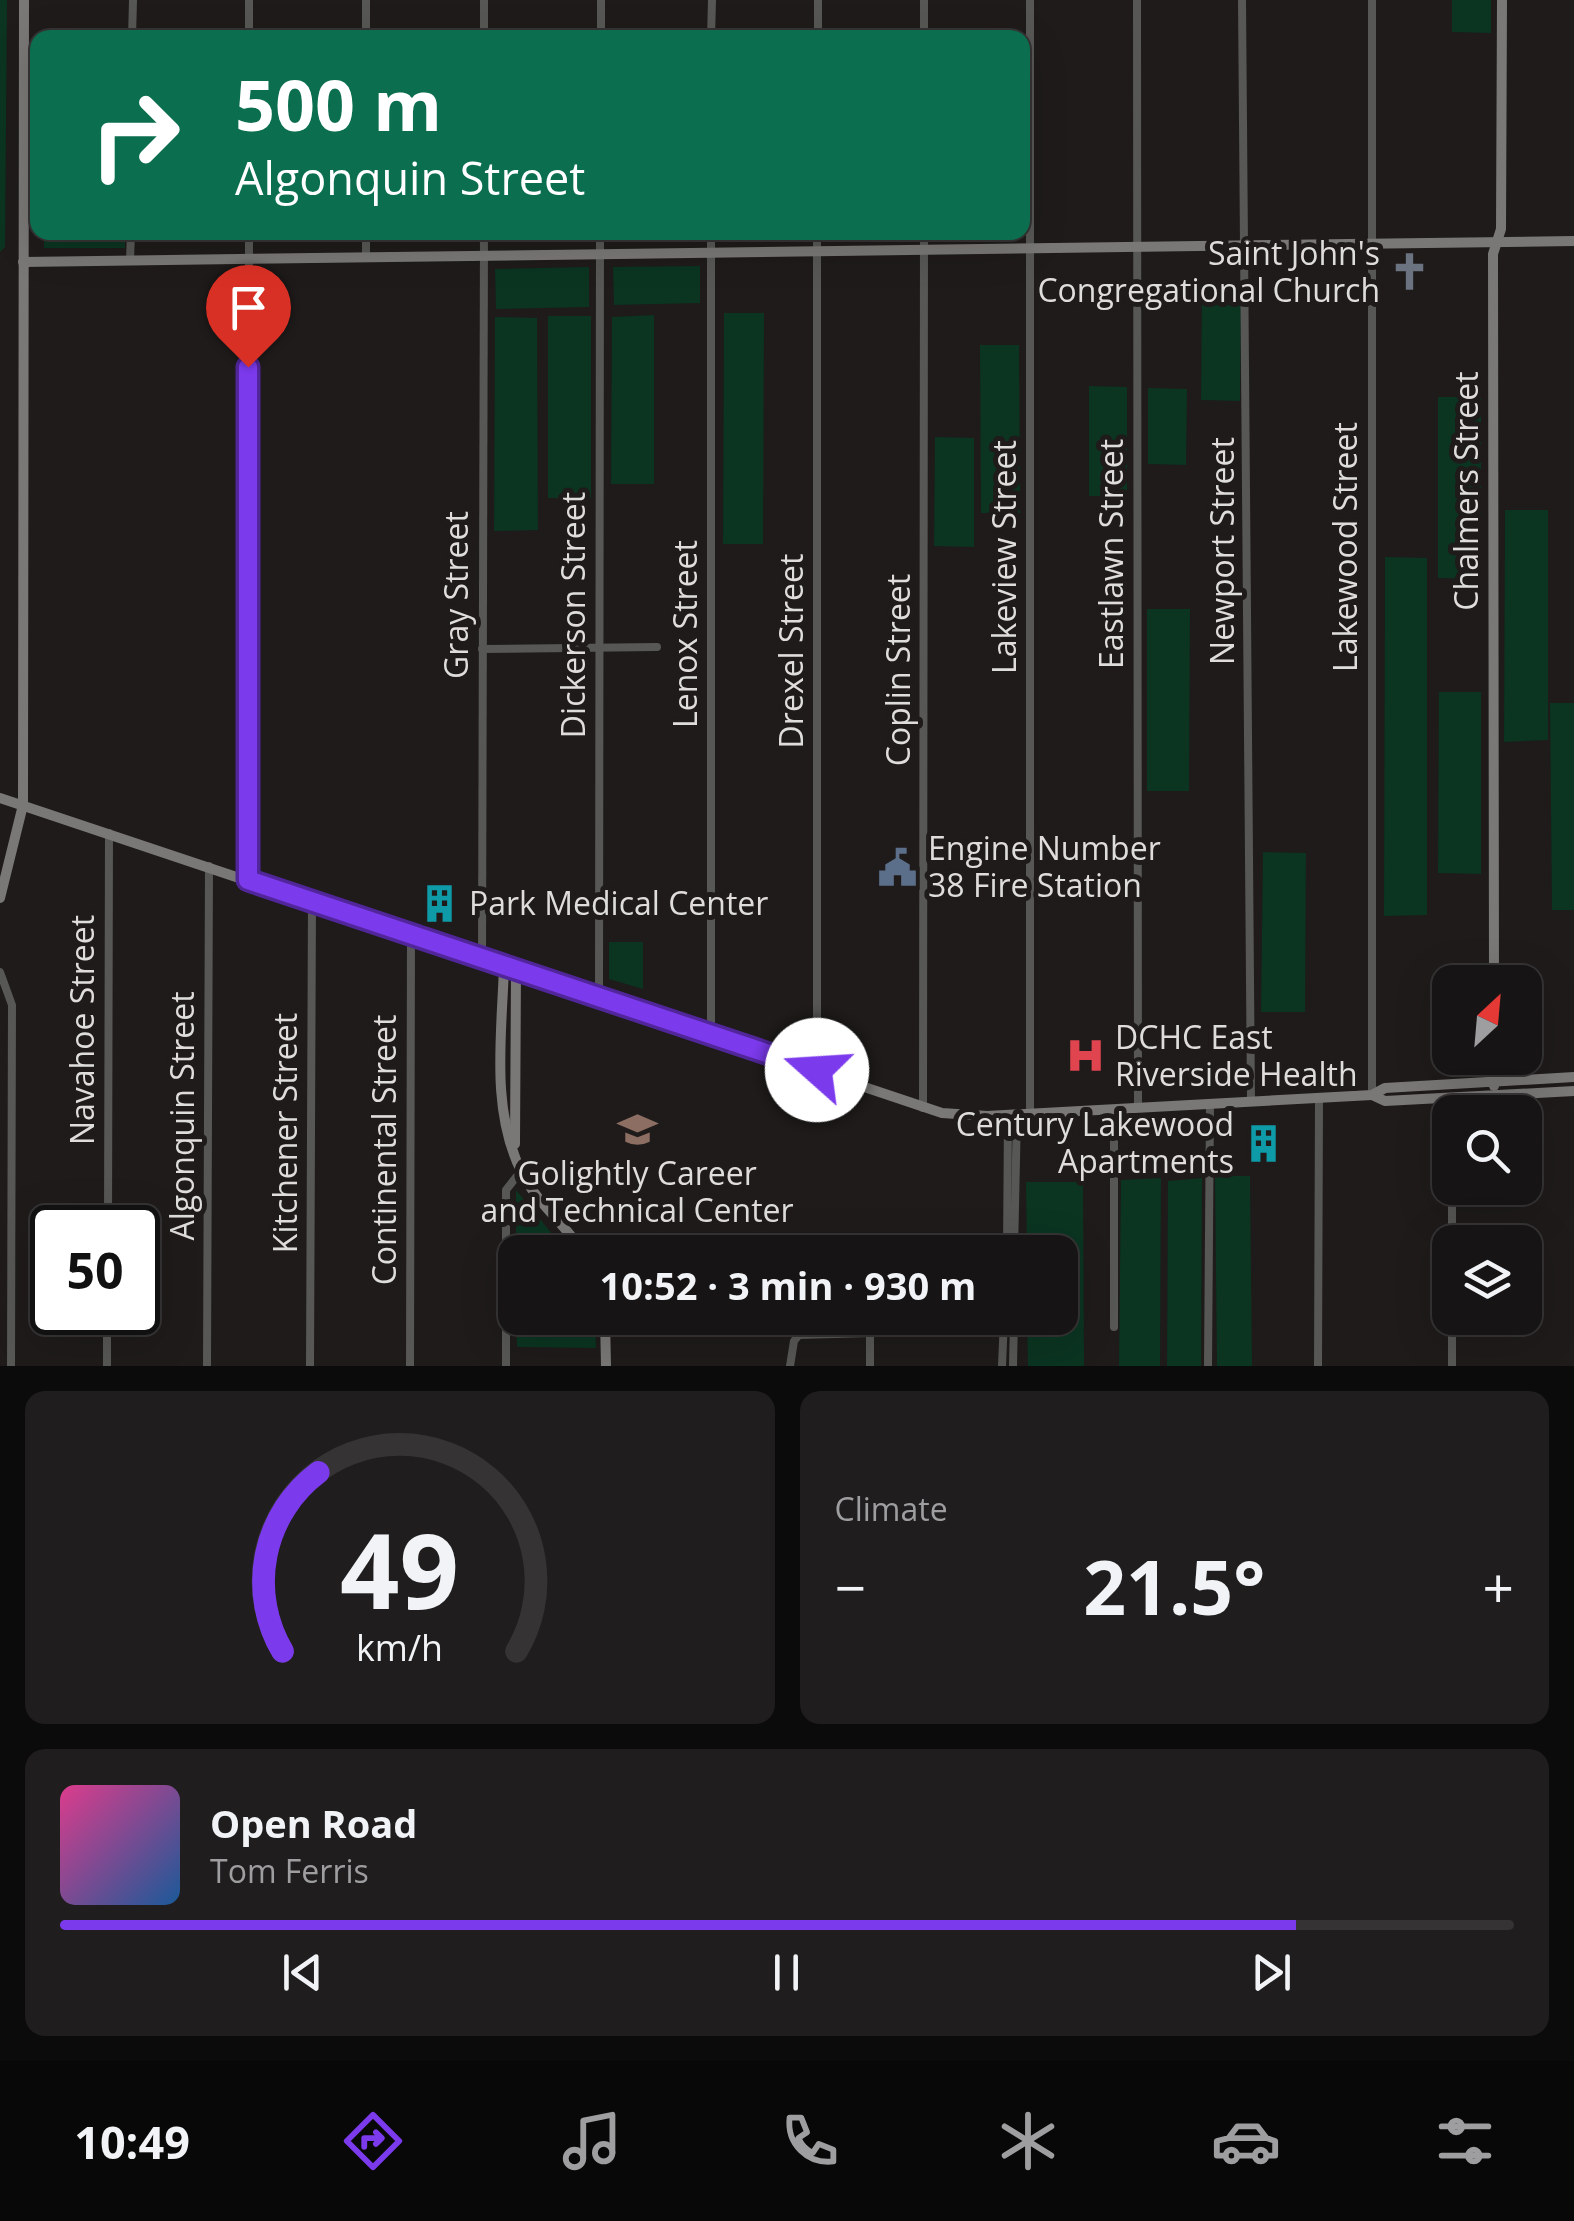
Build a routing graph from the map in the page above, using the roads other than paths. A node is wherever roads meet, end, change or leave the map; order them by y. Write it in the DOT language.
graph roads {
  1 [pos="24,0"];
  2 [pos="133,0"];
  3 [pos="249,0"];
  4 [pos="366,0"];
  5 [pos="484,0"];
  6 [pos="601,0"];
  7 [pos="712,0"];
  8 [pos="818,0"];
  9 [pos="924,0"];
  10 [pos="1030,0"];
  11 [pos="1137,0"];
  12 [pos="1242,0"];
  13 [pos="1372,0"];
  14 [pos="1502,0"];
  15 [pos="132,30"];
  16 [pos="249,30"];
  17 [pos="366,30"];
  18 [pos="484,30"];
  19 [pos="601,30"];
  20 [pos="712,30"];
  21 [pos="818,30"];
  22 [pos="924,30"];
  23 [pos="131,240"];
  24 [pos="249,240"];
  25 [pos="366,240"];
  26 [pos="484,240"];
  27 [pos="600,240"];
  28 [pos="711,240"];
  29 [pos="817,240"];
  30 [pos="924,240"];
  31 [pos="1574,241"];
  32 [pos="1497,242"];
  33 [pos="1372,244"];
  34 [pos="1246,246"];
  35 [pos="1137,247"];
  36 [pos="1030,249"];
  37 [pos="924,250"];
  38 [pos="817,252"];
  39 [pos="711,253"];
  40 [pos="600,254"];
  41 [pos="484,256"];
  42 [pos="366,258"];
  43 [pos="249,259"];
  44 [pos="130,260"];
  45 [pos="23,262"];
  46 [pos="656,647"];
  47 [pos="599,648"];
  48 [pos="482,649"];
  49 [pos="0,798"];
  50 [pos="22,805"];
  51 [pos="109,833"];
  52 [pos="209,866"];
  53 [pos="248,880"];
  54 [pos="0,898"];
  55 [pos="312,901"];
  56 [pos="411,934"];
  57 [pos="482,958"];
  58 [pos="1494,965"];
  59 [pos="510,968"];
  60 [pos="0,972"];
  61 [pos="598,997"];
  62 [pos="711,1035"];
  63 [pos="817,1070"];
  64 [pos="1494,1075"];
  65 [pos="1574,1077"];
  66 [pos="1494,1080"];
  67 [pos="1574,1091"];
  68 [pos="1494,1094"];
  69 [pos="1372,1095"];
  70 [pos="1480,1095"];
  71 [pos="1319,1098"];
  72 [pos="1432,1098"];
  73 [pos="1251,1102"];
  74 [pos="1210,1104"];
  75 [pos="924,1108"];
  76 [pos="1138,1108"];
  77 [pos="1114,1109"];
  78 [pos="1030,1114"];
  79 [pos="1013,1115"];
  80 [pos="520,1171"];
  81 [pos="108,1205"];
  82 [pos="570,1235"];
  83 [pos="1011,1235"];
  84 [pos="1114,1327"];
  85 [pos="108,1335"];
  86 [pos="605,1335"];
  87 [pos="799,1335"];
  88 [pos="870,1335"];
  89 [pos="1002,1335"];
  90 [pos="1013,1335"];
  91 [pos="1452,1335"];
  92 [pos="11,1366"];
  93 [pos="107,1366"];
  94 [pos="207,1366"];
  95 [pos="310,1366"];
  96 [pos="410,1366"];
  97 [pos="506,1366"];
  98 [pos="606,1366"];
  99 [pos="790,1366"];
  100 [pos="870,1366"];
  101 [pos="1002,1366"];
  102 [pos="1013,1366"];
  103 [pos="1208,1366"];
  104 [pos="1318,1366"];
  105 [pos="1452,1366"];
  1 -- 45 [label="street"];
  2 -- 15 [label="street"];
  3 -- 16 [label="street"];
  4 -- 17 [label="street"];
  5 -- 18 [label="street"];
  6 -- 19 [label="street"];
  7 -- 20 [label="street"];
  8 -- 21 [label="street"];
  9 -- 22 [label="street"];
  10 -- 36 [label="street, Lakeview Street"];
  11 -- 35 [label="street, Eastlawn Street"];
  12 -- 34 [label="street, Newport Street"];
  13 -- 33 [label="street, Lakewood Street"];
  14 -- 32 [label="street, Chalmers Street"];
  23 -- 44 [label="street"];
  24 -- 43 [label="street"];
  25 -- 42 [label="street"];
  26 -- 41 [label="street, Gray Street"];
  27 -- 40 [label="street, Dickerson Street"];
  28 -- 39 [label="street, Lenox Street"];
  29 -- 38 [label="street, Drexel Street"];
  30 -- 37 [label="street, Coplin Street"];
  31 -- 32 [label="street"];
  32 -- 33 [label="street"];
  32 -- 58 [label="street, Chalmers Street"];
  33 -- 34 [label="street"];
  33 -- 69 [label="street, Lakewood Street"];
  34 -- 35 [label="street"];
  34 -- 73 [label="street, Newport Street"];
  35 -- 36 [label="street"];
  35 -- 76 [label="street, Eastlawn Street"];
  36 -- 37 [label="street"];
  36 -- 78 [label="street, Lakeview Street"];
  37 -- 38 [label="street"];
  37 -- 75 [label="street, Coplin Street"];
  38 -- 39 [label="street"];
  38 -- 63 [label="street, Drexel Street"];
  39 -- 40 [label="street"];
  39 -- 62 [label="street, Lenox Street"];
  40 -- 41 [label="street"];
  40 -- 47 [label="street, Dickerson Street"];
  41 -- 42 [label="street"];
  41 -- 48 [label="street, Gray Street"];
  42 -- 43 [label="street"];
  43 -- 44 [label="street"];
  43 -- 53 [label="street"];
  44 -- 45 [label="street"];
  45 -- 50 [label="street"];
  46 -- 47 [label="street"];
  47 -- 48 [label="street"];
  47 -- 61 [label="street, Dickerson Street"];
  48 -- 57 [label="street, Gray Street"];
  49 -- 50 [label="street"];
  50 -- 51 [label="street"];
  50 -- 54 [label="street"];
  51 -- 52 [label="street"];
  51 -- 81 [label="street, Navahoe Street"];
  52 -- 53 [label="street"];
  52 -- 94 [label="street, Algonquin Street"];
  53 -- 55 [label="street"];
  55 -- 56 [label="street"];
  55 -- 95 [label="street, Kitchener Street"];
  56 -- 57 [label="street"];
  56 -- 96 [label="street, Continental Street"];
  57 -- 59 [label="street"];
  59 -- 61 [label="street"];
  59 -- 80 [label="street"];
  60 -- 92 [label="street"];
  61 -- 62 [label="street"];
  62 -- 63 [label="street"];
  63 -- 75 [label="street"];
  64 -- 66 [label="street"];
  65 -- 66 [label="street"];
  66 -- 68 [label="street"];
  66 -- 69 [label="street"];
  67 -- 68 [label="street"];
  68 -- 70 [label="street"];
  69 -- 71 [label="street"];
  69 -- 72 [label="street"];
  71 -- 73 [label="street"];
  71 -- 104 [label="street"];
  73 -- 74 [label="street"];
  74 -- 76 [label="street"];
  74 -- 103 [label="street"];
  75 -- 79 [label="street"];
  76 -- 77 [label="street"];
  77 -- 78 [label="street"];
  77 -- 84 [label="street"];
  78 -- 79 [label="street"];
  79 -- 83 [label="street"];
  80 -- 82 [label="street"];
  80 -- 97 [label="street"];
  85 -- 93 [label="street"];
  86 -- 98 [label="street"];
  87 -- 99 [label="street"];
  88 -- 100 [label="street"];
  89 -- 101 [label="street"];
  90 -- 102 [label="street"];
  91 -- 105 [label="street"];
}
